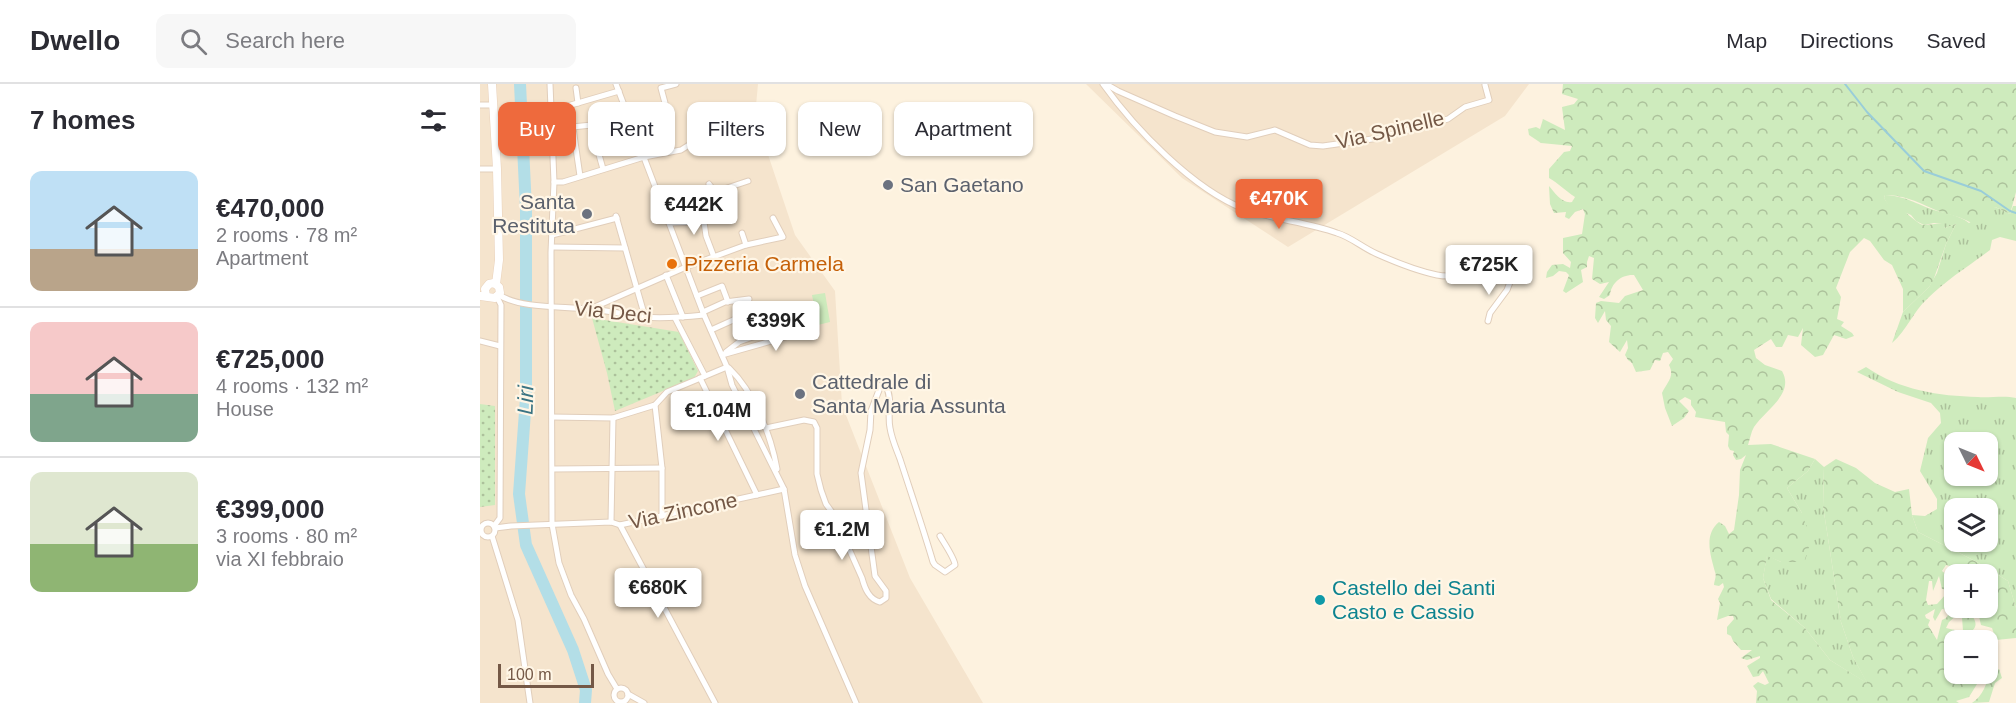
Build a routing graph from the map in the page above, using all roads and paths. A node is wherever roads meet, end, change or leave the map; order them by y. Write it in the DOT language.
graph roads {
  1 [pos="492,84"];
  2 [pos="550,84"];
  3 [pos="616,84"];
  4 [pos="676,84"];
  5 [pos="1105,84"];
  6 [pos="1485,84"];
  7 [pos="661,86"];
  8 [pos="576,88"];
  9 [pos="619,91"];
  10 [pos="552,102"];
  11 [pos="623,102"];
  12 [pos="665,102"];
  13 [pos="578,103"];
  14 [pos="480,105"];
  15 [pos="494,105"];
  16 [pos="687,146"];
  17 [pos="576,149"];
  18 [pos="554,156"];
  19 [pos="599,156"];
  20 [pos="644,157"];
  21 [pos="480,169"];
  22 [pos="497,169"];
  23 [pos="603,169"];
  24 [pos="580,176"];
  25 [pos="748,181"];
  26 [pos="554,182"];
  27 [pos="709,184"];
  28 [pos="773,218"];
  29 [pos="669,223"];
  30 [pos="742,233"];
  31 [pos="552,235"];
  32 [pos="746,244"];
  33 [pos="552,247"];
  34 [pos="625,248"];
  35 [pos="714,256"];
  36 [pos="686,267"];
  37 [pos="666,276"];
  38 [pos="488,285"];
  39 [pos="637,288"];
  40 [pos="483,296"];
  41 [pos="498,296"];
  42 [pos="697,296"];
  43 [pos="749,299"];
  44 [pos="728,302"];
  45 [pos="548,306"];
  46 [pos="590,309"];
  47 [pos="751,312"];
  48 [pos="703,313"];
  49 [pos="810,313"];
  50 [pos="645,317"];
  51 [pos="683,317"];
  52 [pos="675,318"];
  53 [pos="1488,321"];
  54 [pos="711,330"];
  55 [pos="761,334"];
  56 [pos="480,340"];
  57 [pos="500,346"];
  58 [pos="722,355"];
  59 [pos="728,367"];
  60 [pos="703,377"];
  61 [pos="655,405"];
  62 [pos="552,417"];
  63 [pos="613,418"];
  64 [pos="766,428"];
  65 [pos="613,468"];
  66 [pos="662,468"];
  67 [pos="553,469"];
  68 [pos="778,477"];
  69 [pos="784,489"];
  70 [pos="757,495"];
  71 [pos="662,516"];
  72 [pos="611,522"];
  73 [pos="552,524"];
  74 [pos="620,525"];
  75 [pos="495,527"];
  76 [pos="480,531"];
  77 [pos="492,536"];
  78 [pos="940,536"];
  79 [pos="617,689"];
  80 [pos="628,694"];
  81 [pos="617,702"];
  82 [pos="530,703"];
  83 [pos="644,703"];
  84 [pos="715,703"];
  85 [pos="856,703"];
  1 -- 15 [label="main road"];
  2 -- 10 [label="street"];
  3 -- 9 [label="street"];
  4 -- 7 [label="street"];
  5 -- 6 [label="street, Via Spinelle"];
  5 -- 53 [label="street"];
  7 -- 12 [label="street"];
  8 -- 13 [label="street"];
  9 -- 11 [label="street"];
  9 -- 13 [label="street"];
  14 -- 15 [label="street"];
  15 -- 22 [label="main road"];
  16 -- 20 [label="street"];
  17 -- 24 [label="street"];
  18 -- 26 [label="street"];
  19 -- 23 [label="street"];
  20 -- 23 [label="street"];
  20 -- 29 [label="street"];
  21 -- 22 [label="street"];
  22 -- 38 [label="main road"];
  23 -- 24 [label="street"];
  24 -- 26 [label="street"];
  25 -- 27 [label="street"];
  26 -- 31 [label="street"];
  28 -- 32 [label="street"];
  29 -- 35 [label="street"];
  29 -- 36 [label="street"];
  30 -- 32 [label="street"];
  31 -- 33 [label="street"];
  31 -- 34 [label="street"];
  32 -- 35 [label="street"];
  33 -- 34 [label="street"];
  33 -- 45 [label="street"];
  34 -- 39 [label="street"];
  35 -- 36 [label="street"];
  36 -- 37 [label="street"];
  36 -- 42 [label="street"];
  37 -- 39 [label="street"];
  37 -- 51 [label="street"];
  38 -- 40 [label="main road"];
  38 -- 41 [label="main road"];
  39 -- 46 [label="street"];
  39 -- 50 [label="street"];
  40 -- 41 [label="main road"];
  41 -- 45 [label="street, Via Deci"];
  41 -- 57 [label="street"];
  42 -- 44 [label="street"];
  42 -- 48 [label="street"];
  43 -- 44 [label="street, Via Deci"];
  44 -- 48 [label="street, Via Deci"];
  45 -- 46 [label="street, Via Deci"];
  45 -- 62 [label="street"];
  46 -- 50 [label="street, Via Deci"];
  47 -- 54 [label="street"];
  48 -- 51 [label="street, Via Deci"];
  48 -- 54 [label="street"];
  49 -- 58 [label="street"];
  50 -- 52 [label="street, Via Deci"];
  51 -- 52 [label="street, Via Deci"];
  52 -- 60 [label="street"];
  54 -- 58 [label="street"];
  55 -- 58 [label="street"];
  56 -- 57 [label="street"];
  57 -- 75 [label="street"];
  58 -- 59 [label="street"];
  59 -- 60 [label="street"];
  59 -- 64 [label="street"];
  59 -- 68 [label="street"];
  60 -- 61 [label="street"];
  60 -- 70 [label="street"];
  61 -- 63 [label="street"];
  61 -- 66 [label="street"];
  62 -- 63 [label="street"];
  62 -- 67 [label="street"];
  63 -- 65 [label="street"];
  64 -- 68 [label="street"];
  64 -- 78 [label="street"];
  65 -- 66 [label="street"];
  65 -- 67 [label="street"];
  65 -- 72 [label="street"];
  66 -- 71 [label="street"];
  67 -- 73 [label="street"];
  68 -- 69 [label="street"];
  69 -- 70 [label="street, Via Zincone"];
  69 -- 85 [label="street"];
  70 -- 71 [label="street, Via Zincone"];
  71 -- 74 [label="street, Via Zincone"];
  72 -- 73 [label="street, Via Zincone"];
  72 -- 74 [label="street, Via Zincone"];
  73 -- 75 [label="street, Via Zincone"];
  73 -- 79 [label="street"];
  74 -- 84 [label="street"];
  75 -- 76 [label="street"];
  75 -- 77 [label="street"];
  76 -- 77 [label="street"];
  77 -- 82 [label="street"];
  79 -- 80 [label="street"];
  79 -- 81 [label="street"];
  80 -- 81 [label="street"];
  80 -- 83 [label="street"];
}
